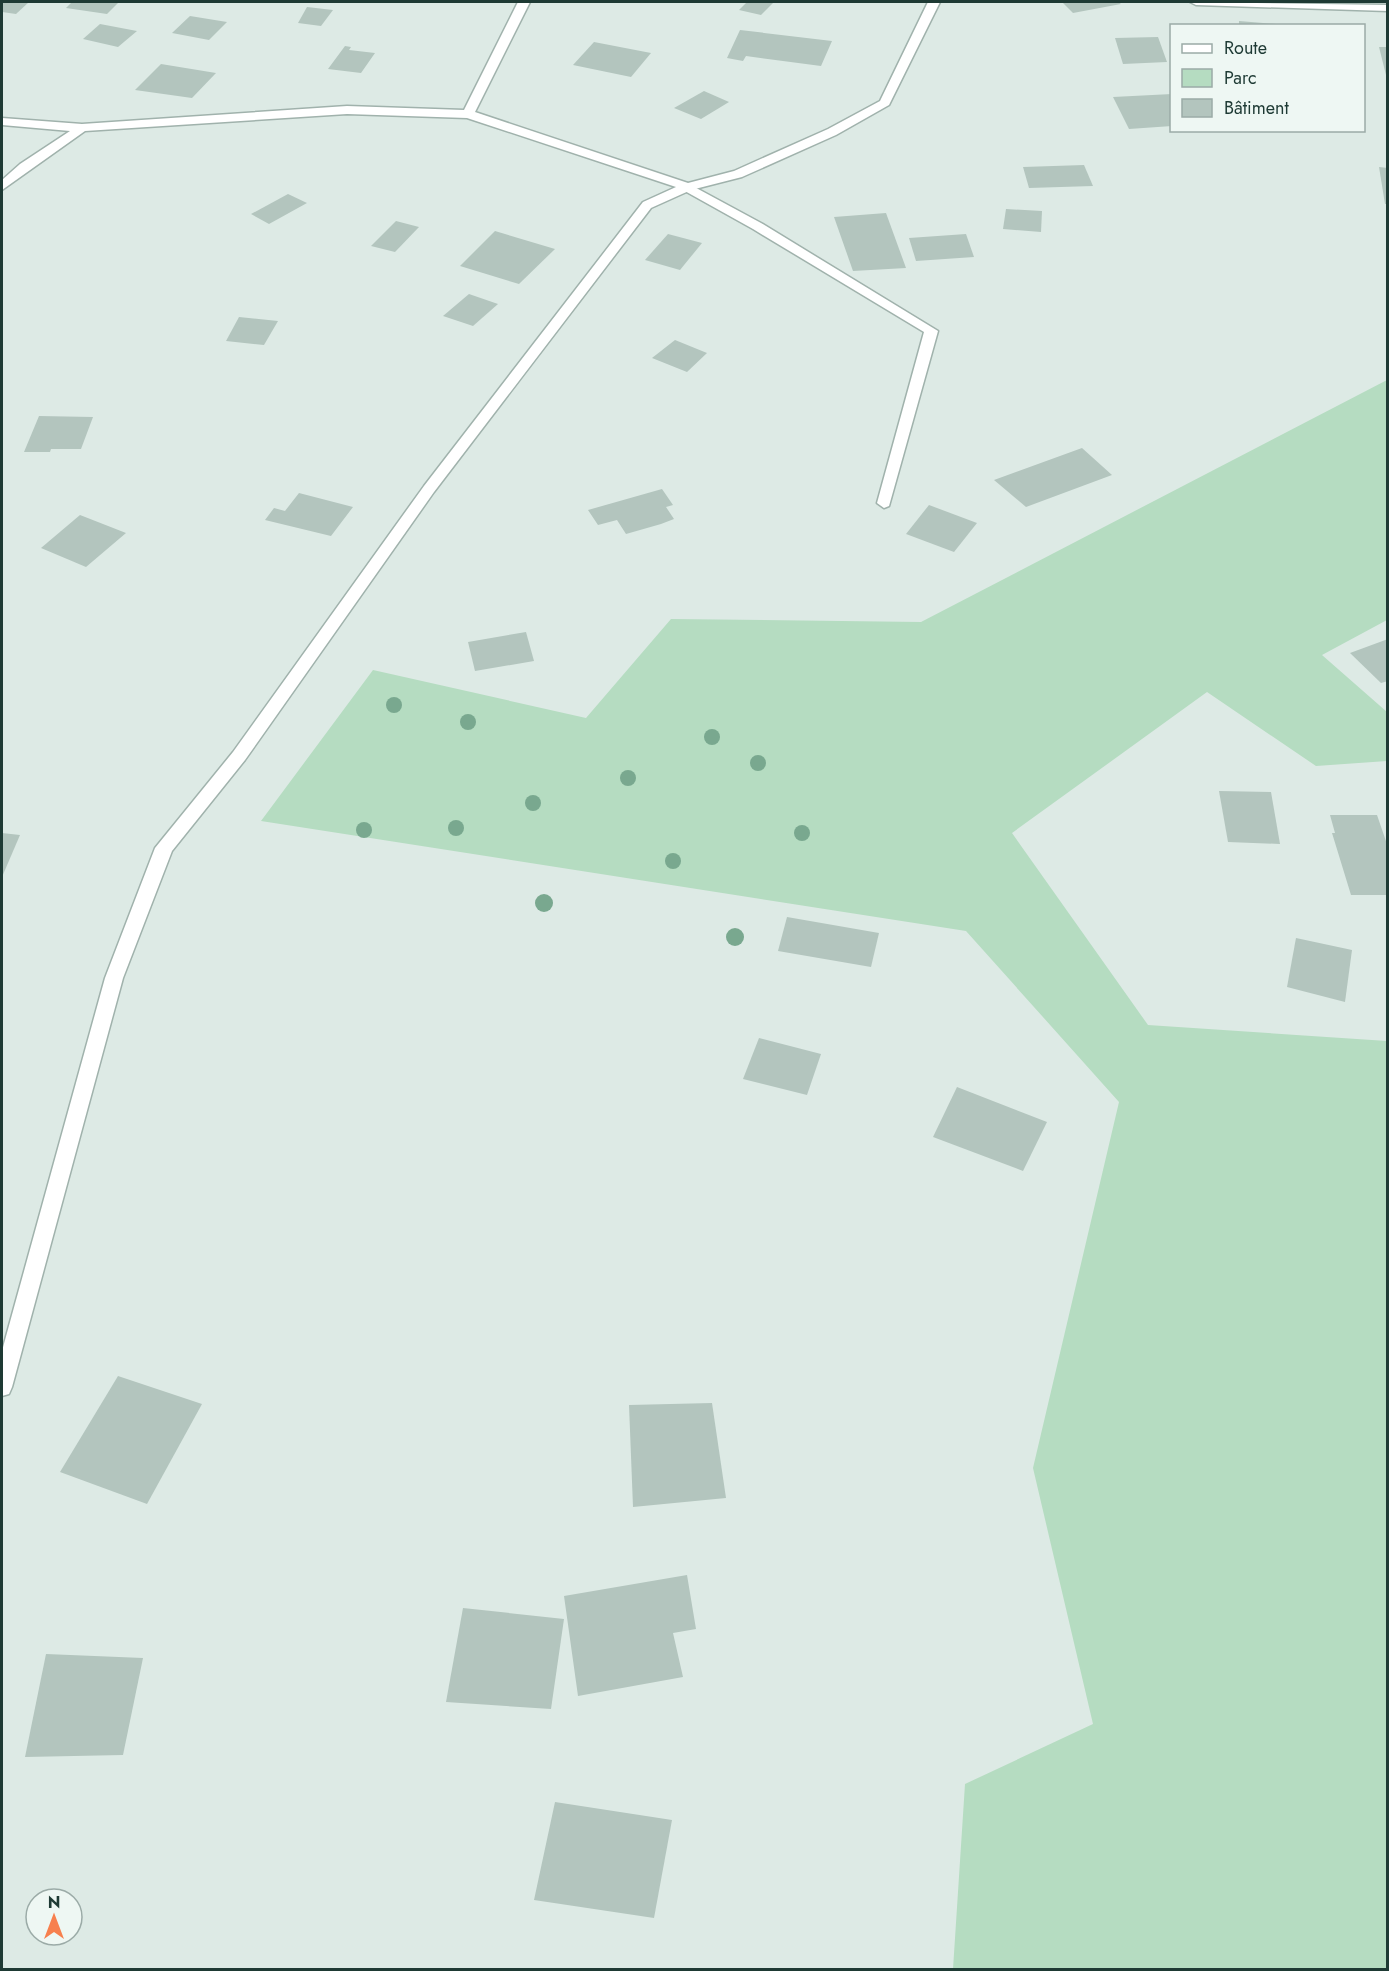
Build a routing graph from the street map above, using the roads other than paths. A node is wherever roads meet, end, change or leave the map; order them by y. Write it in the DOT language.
graph roads {
  1 [pos="524,2"];
  2 [pos="934,2"];
  3 [pos="1196,2"];
  4 [pos="1388,8"];
  5 [pos="468,114"];
  6 [pos="2,121"];
  7 [pos="82,128"];
  8 [pos="2,186"];
  9 [pos="687,187"];
  10 [pos="884,503"];
  11 [pos="2,1387"];
  1 -- 5 [label="street"];
  2 -- 9 [label="street"];
  3 -- 4 [label="street"];
  5 -- 7 [label="street"];
  5 -- 9 [label="street"];
  6 -- 7 [label="street"];
  7 -- 8 [label="street"];
  9 -- 10 [label="street"];
  9 -- 11 [label="street"];
}
